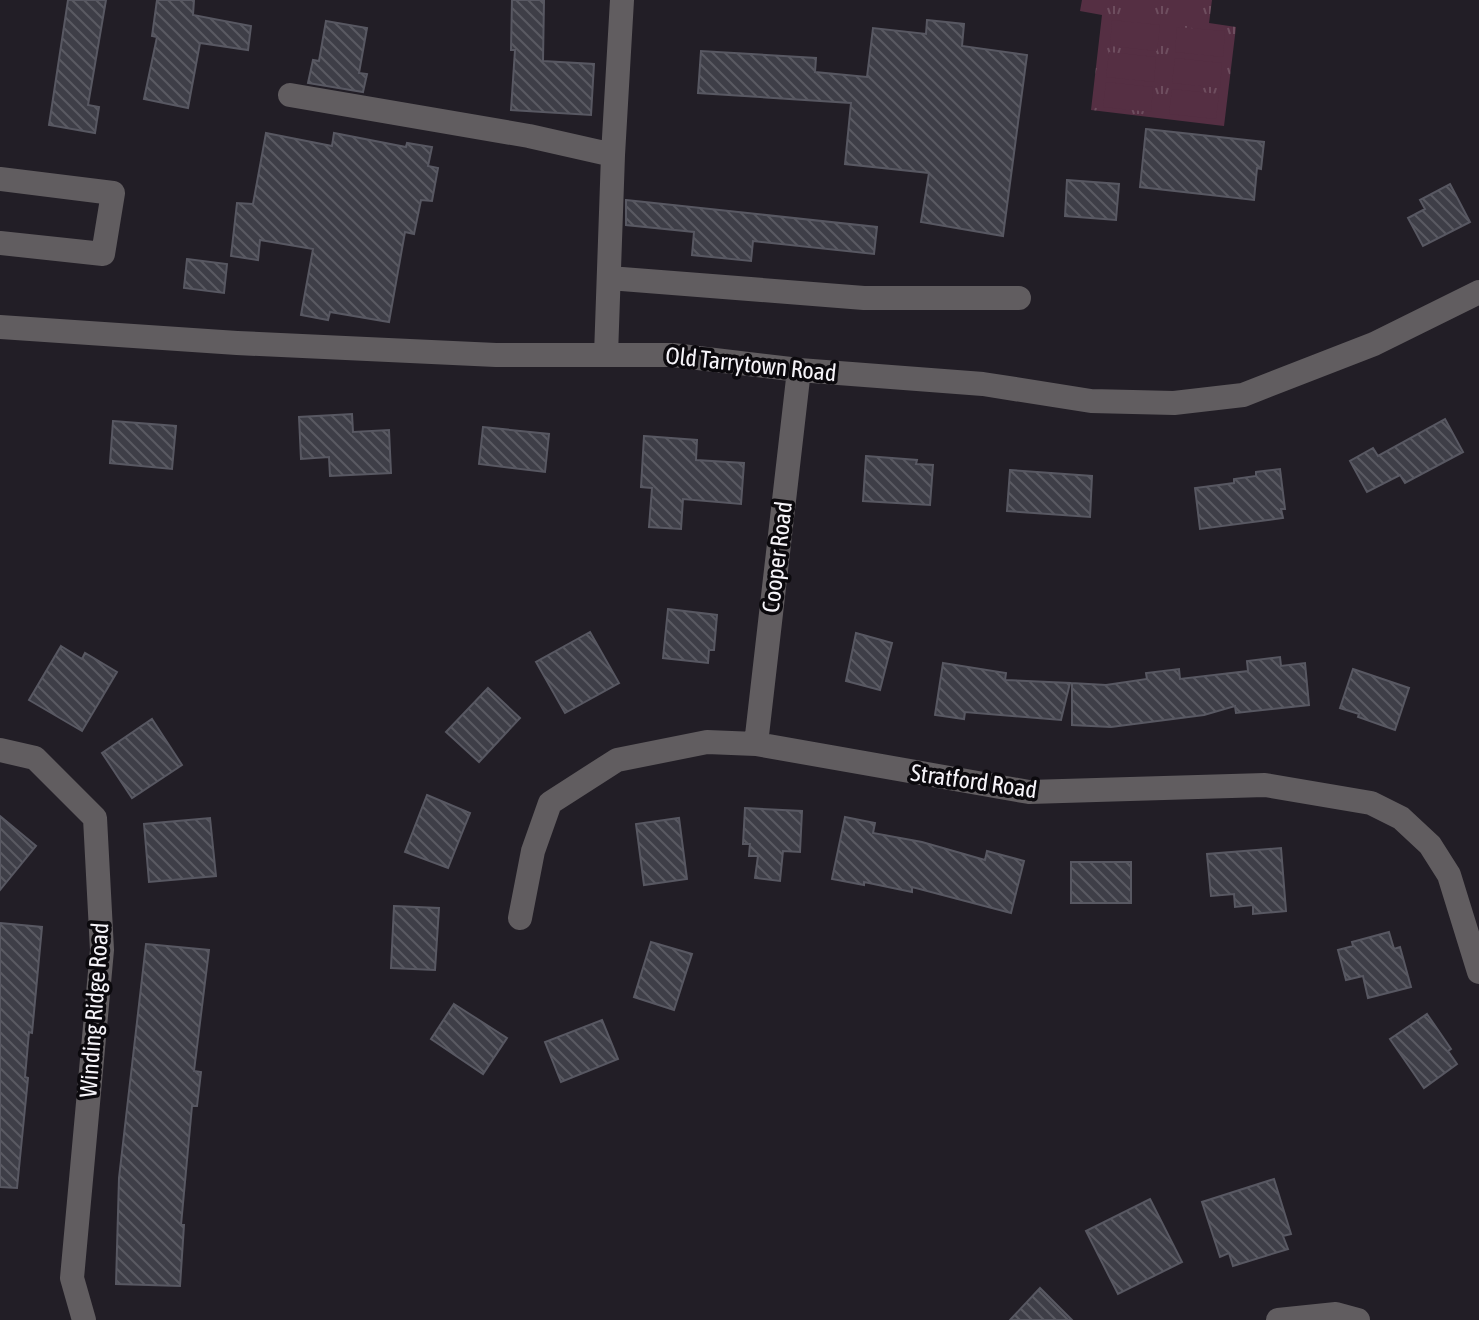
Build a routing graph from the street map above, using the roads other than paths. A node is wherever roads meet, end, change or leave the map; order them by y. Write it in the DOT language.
graph roads {
  1 [pos="622,0"];
  2 [pos="290,95"];
  3 [pos="613,155"];
  4 [pos="0,179"];
  5 [pos="0,243"];
  6 [pos="609,278"];
  7 [pos="1479,292"];
  8 [pos="1019,298"];
  9 [pos="0,327"];
  10 [pos="606,355"];
  11 [pos="799,370"];
  12 [pos="756,744"];
  13 [pos="0,750"];
  14 [pos="520,918"];
  15 [pos="1479,972"];
  16 [pos="84,1320"];
  17 [pos="1278,1320"];
  18 [pos="1358,1320"];
  1 -- 3 [label="street"];
  2 -- 3 [label="street"];
  3 -- 6 [label="street"];
  4 -- 5 [label="street"];
  6 -- 8 [label="street"];
  6 -- 10 [label="street"];
  7 -- 11 [label="street, Old Tarrytown Road"];
  9 -- 10 [label="street, Old Tarrytown Road"];
  10 -- 11 [label="street, Old Tarrytown Road"];
  11 -- 12 [label="street, Cooper Road"];
  12 -- 14 [label="street, Stratford Road"];
  12 -- 15 [label="street, Stratford Road"];
  13 -- 16 [label="street, Winding Ridge Road"];
  17 -- 18 [label="street"];
}
